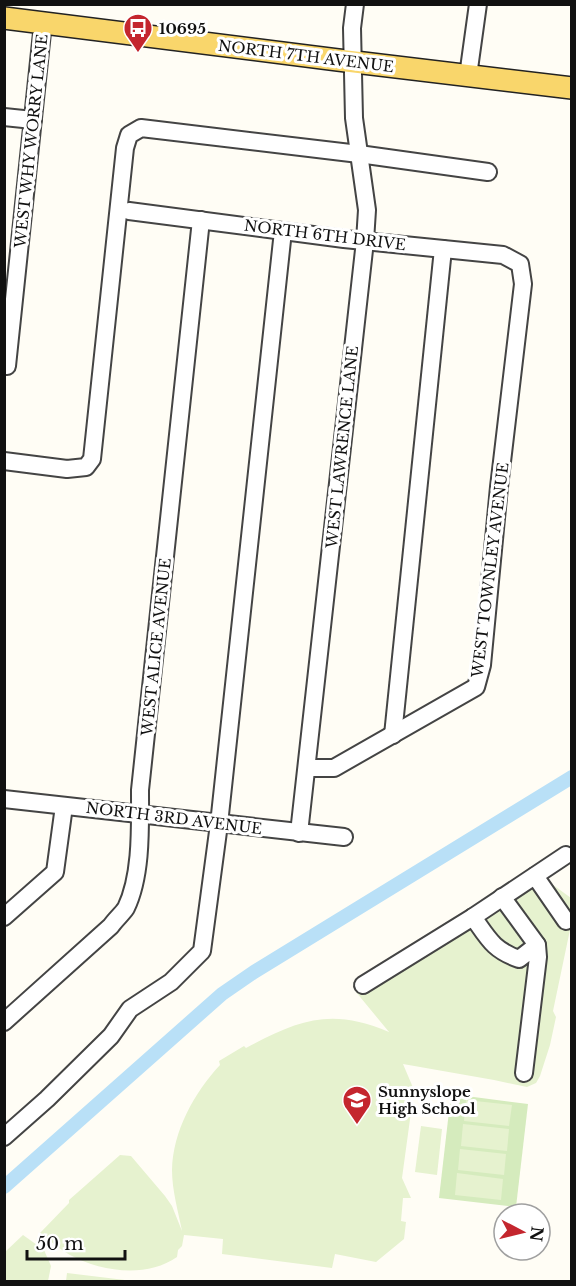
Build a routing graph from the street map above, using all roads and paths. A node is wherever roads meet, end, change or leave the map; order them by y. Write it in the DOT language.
graph roads {
  1 [pos="355,4"];
  2 [pos="478,4"];
  3 [pos="24,16"];
  4 [pos="352,62"];
  5 [pos="468,76"];
  6 [pos="572,88"];
  7 [pos="4,117"];
  8 [pos="33,120"];
  9 [pos="359,154"];
  10 [pos="488,172"];
  11 [pos="129,211"];
  12 [pos="201,220"];
  13 [pos="283,231"];
  14 [pos="365,241"];
  15 [pos="444,249"];
  16 [pos="520,264"];
  17 [pos="7,366"];
  18 [pos="4,460"];
  19 [pos="393,735"];
  20 [pos="307,768"];
  21 [pos="4,798"];
  22 [pos="64,806"];
  23 [pos="140,815"];
  24 [pos="219,824"];
  25 [pos="299,832"];
  26 [pos="344,837"];
  27 [pos="566,855"];
  28 [pos="535,876"];
  29 [pos="502,897"];
  30 [pos="473,916"];
  31 [pos="4,917"];
  32 [pos="566,921"];
  33 [pos="537,945"];
  34 [pos="363,986"];
  35 [pos="4,1022"];
  36 [pos="524,1073"];
  37 [pos="4,1137"];
  1 -- 4 [label="street, WEST LAWRENCE LANE"];
  2 -- 5 [label="street"];
  3 -- 4 [label="main road, NORTH 7TH AVENUE"];
  3 -- 8 [label="street, WEST WHY WORRY LANE"];
  4 -- 5 [label="main road, NORTH 7TH AVENUE"];
  4 -- 9 [label="street, WEST LAWRENCE LANE"];
  5 -- 6 [label="main road, NORTH 7TH AVENUE"];
  7 -- 8 [label="street"];
  8 -- 17 [label="street, WEST WHY WORRY LANE"];
  9 -- 10 [label="street"];
  9 -- 14 [label="street, WEST LAWRENCE LANE"];
  9 -- 18 [label="street"];
  11 -- 12 [label="street, NORTH 6TH DRIVE"];
  12 -- 13 [label="street, NORTH 6TH DRIVE"];
  12 -- 23 [label="street, WEST ALICE AVENUE"];
  13 -- 14 [label="street, NORTH 6TH DRIVE"];
  13 -- 24 [label="street"];
  14 -- 15 [label="street, NORTH 6TH DRIVE"];
  14 -- 20 [label="street, WEST LAWRENCE LANE"];
  15 -- 16 [label="street, NORTH 6TH DRIVE"];
  15 -- 19 [label="street"];
  16 -- 19 [label="street, WEST TOWNLEY AVENUE"];
  19 -- 20 [label="street, WEST TOWNLEY AVENUE"];
  20 -- 25 [label="street, WEST LAWRENCE LANE"];
  21 -- 22 [label="street, NORTH 3RD AVENUE"];
  22 -- 23 [label="street, NORTH 3RD AVENUE"];
  22 -- 31 [label="street"];
  23 -- 24 [label="street, NORTH 3RD AVENUE"];
  23 -- 35 [label="street, WEST ALICE AVENUE"];
  24 -- 25 [label="street, NORTH 3RD AVENUE"];
  24 -- 37 [label="street"];
  25 -- 26 [label="street, NORTH 3RD AVENUE"];
  27 -- 28 [label="street"];
  28 -- 29 [label="street"];
  28 -- 32 [label="street"];
  29 -- 30 [label="street"];
  29 -- 33 [label="street"];
  30 -- 33 [label="street"];
  30 -- 34 [label="street"];
  33 -- 36 [label="street"];
}
